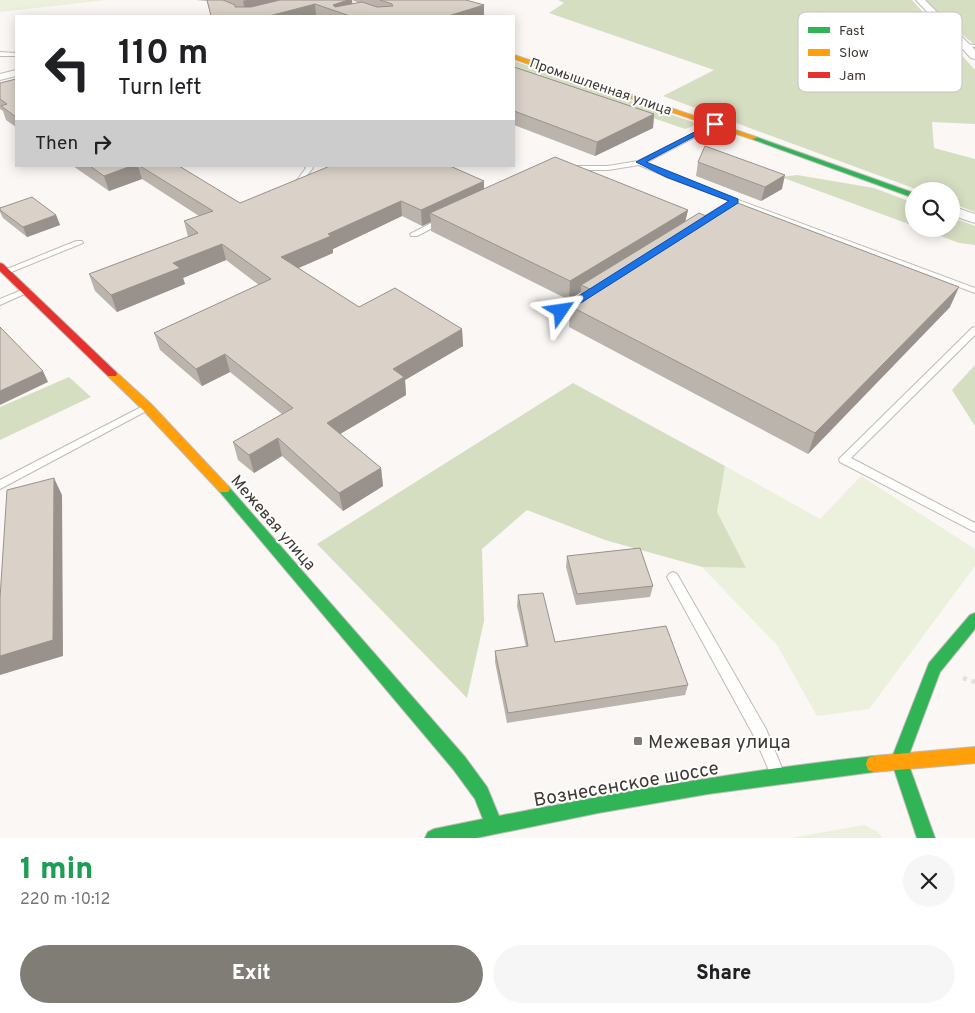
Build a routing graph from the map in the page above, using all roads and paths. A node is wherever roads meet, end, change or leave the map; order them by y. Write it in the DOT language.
graph roads {
  1 [pos="920,0"];
  2 [pos="932,12"];
  3 [pos="964,45"];
  4 [pos="975,46"];
  5 [pos="0,54"];
  6 [pos="15,55"];
  7 [pos="515,56"];
  8 [pos="975,56"];
  9 [pos="15,73"];
  10 [pos="0,78"];
  11 [pos="715,124"];
  12 [pos="640,162"];
  13 [pos="308,167"];
  14 [pos="563,168"];
  15 [pos="296,185"];
  16 [pos="905,193"];
  17 [pos="735,201"];
  18 [pos="960,213"];
  19 [pos="449,217"];
  20 [pos="975,219"];
  21 [pos="694,227"];
  22 [pos="414,234"];
  23 [pos="79,243"];
  24 [pos="3,269"];
  25 [pos="603,285"];
  26 [pos="27,291"];
  27 [pos="975,291"];
  28 [pos="0,302"];
  29 [pos="561,311"];
  30 [pos="975,330"];
  31 [pos="147,407"];
  32 [pos="0,485"];
  33 [pos="975,528"];
  34 [pos="673,577"];
  35 [pos="975,619"];
  36 [pos="960,677"];
  37 [pos="975,682"];
  38 [pos="975,755"];
  39 [pos="900,760"];
  40 [pos="778,775"];
  41 [pos="494,825"];
  42 [pos="434,838"];
  43 [pos="926,838"];
  1 -- 2 [label="street"];
  3 -- 4 [label="lane"];
  3 -- 8 [label="street"];
  5 -- 6 [label="lane"];
  7 -- 11 [label="street, Промышленная улица"];
  9 -- 10 [label="street"];
  11 -- 12 [label="lane"];
  11 -- 16 [label="street, Промышленная улица"];
  12 -- 14 [label="lane"];
  12 -- 17 [label="lane"];
  13 -- 15 [label="lane"];
  17 -- 21 [label="lane"];
  17 -- 27 [label="lane"];
  18 -- 20 [label="street"];
  19 -- 22 [label="lane"];
  23 -- 24 [label="lane"];
  24 -- 26 [label="street, Межевая улица"];
  25 -- 29 [label="lane"];
  26 -- 28 [label="lane"];
  26 -- 31 [label="street, Межевая улица"];
  30 -- 33 [label="lane"];
  31 -- 32 [label="lane"];
  31 -- 41 [label="street, Межевая улица"];
  34 -- 40 [label="lane"];
  35 -- 39 [label="street"];
  36 -- 37 [label="path"];
  38 -- 39 [label="street, Вознесенское шоссе"];
  39 -- 40 [label="street, Вознесенское шоссе"];
  39 -- 43 [label="street"];
  40 -- 41 [label="street, Вознесенское шоссе"];
  41 -- 42 [label="street, Вознесенское шоссе"];
}
